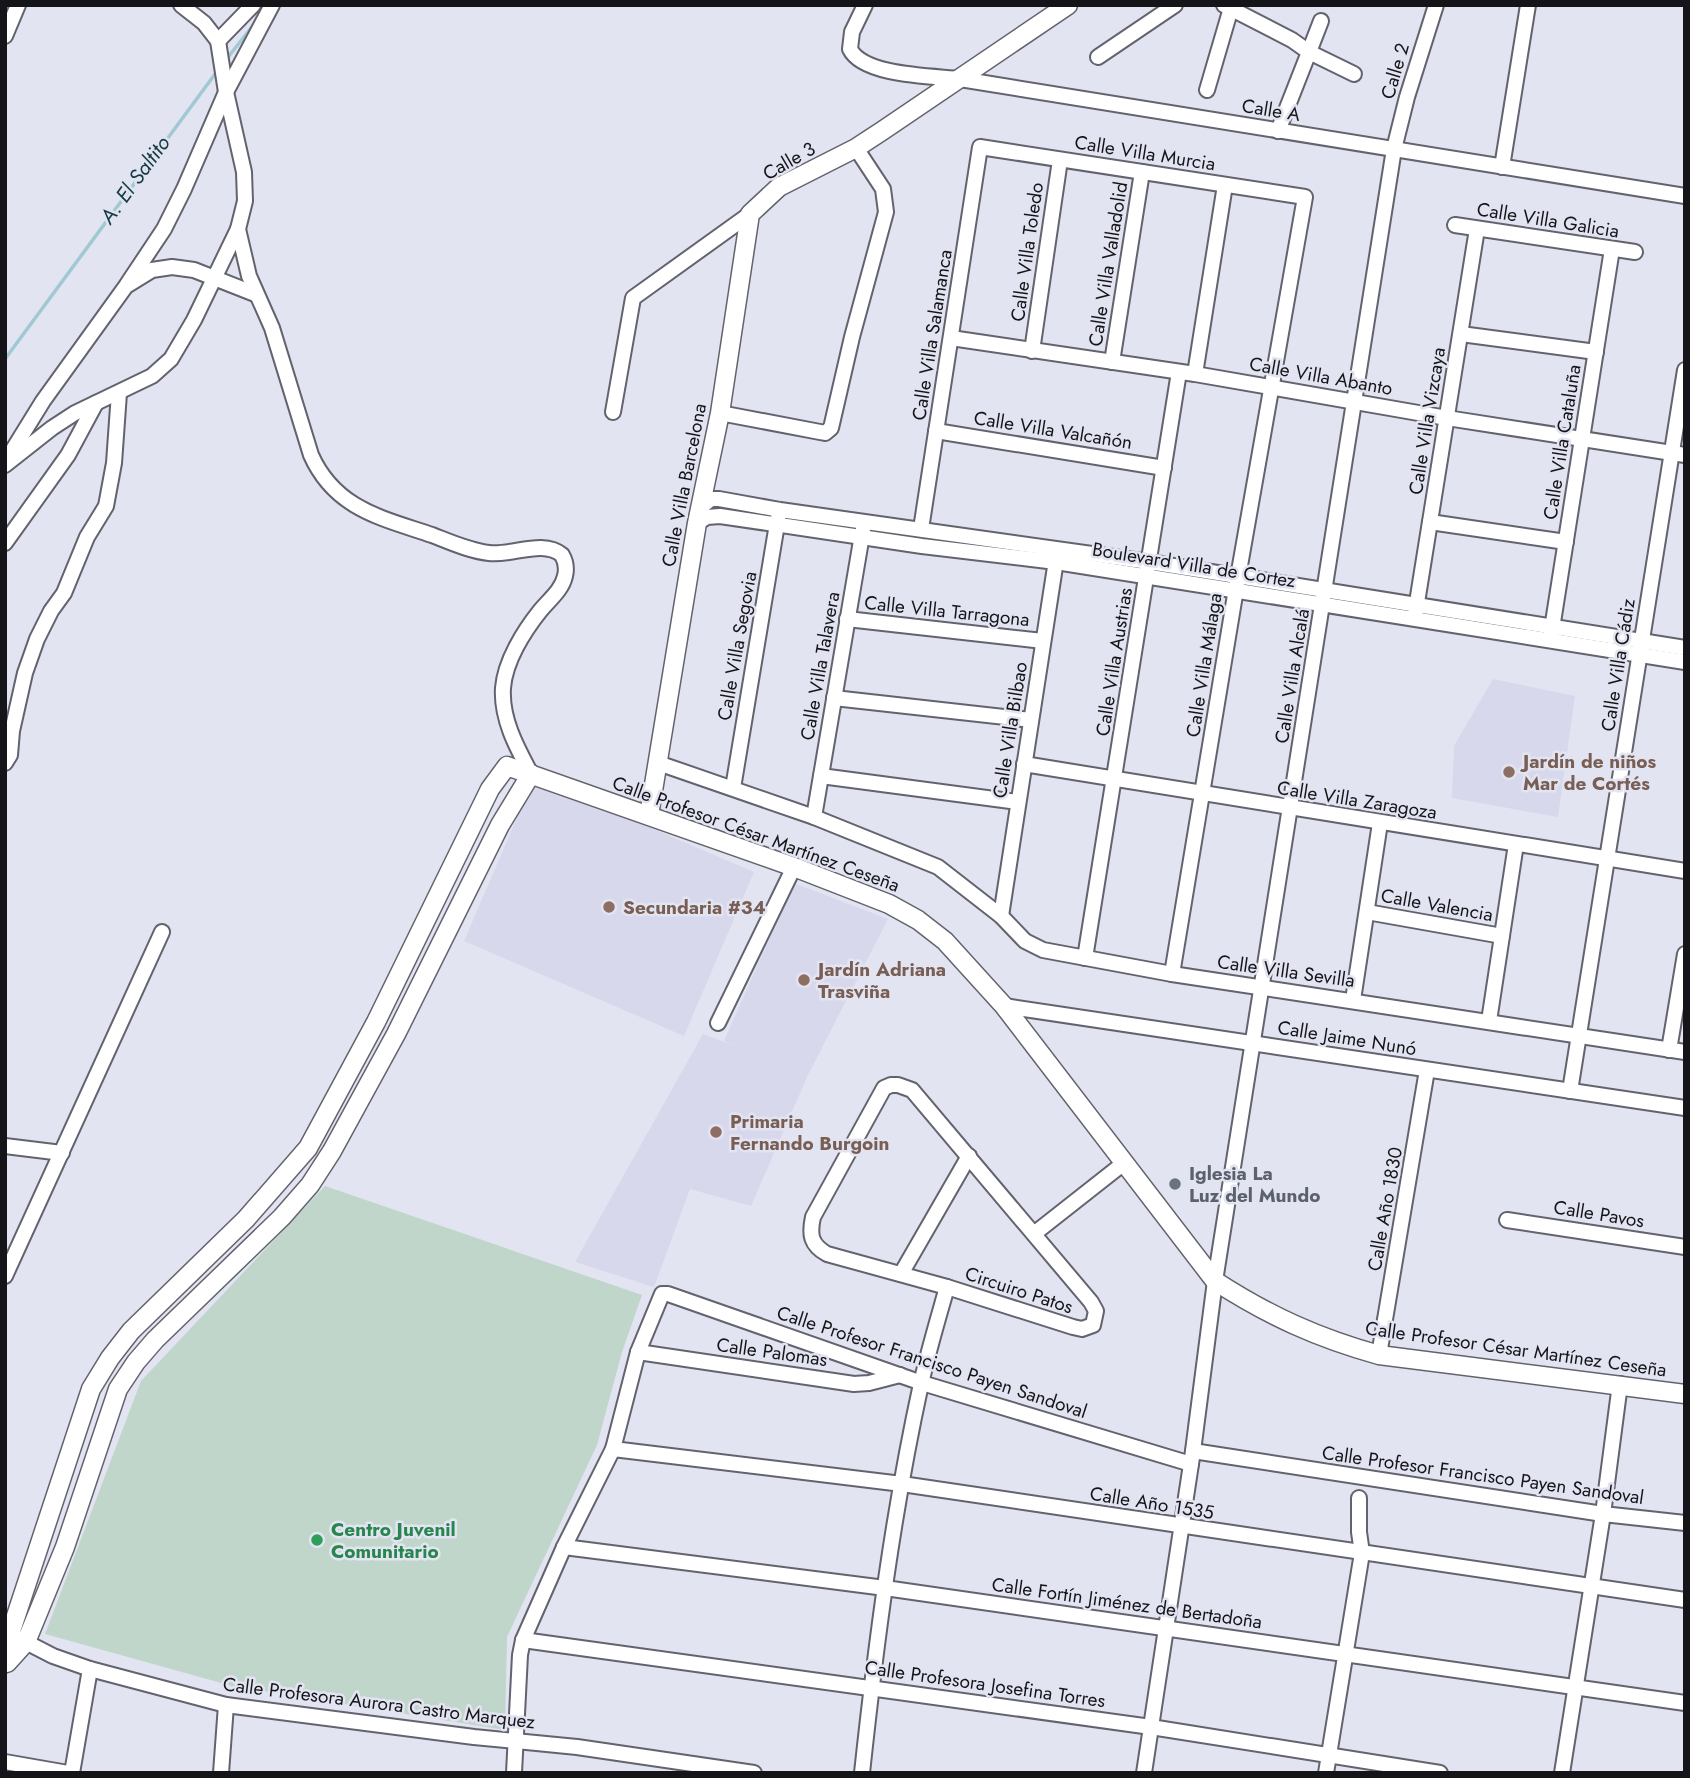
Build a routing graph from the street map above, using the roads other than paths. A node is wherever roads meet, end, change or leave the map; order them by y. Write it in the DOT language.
graph roads {
  1 [pos="18,5"];
  2 [pos="181,5"];
  3 [pos="253,5"];
  4 [pos="272,5"];
  5 [pos="865,5"];
  6 [pos="1068,5"];
  7 [pos="1175,5"];
  8 [pos="1436,5"];
  9 [pos="1528,5"];
  10 [pos="1236,8"];
  11 [pos="1158,9"];
  12 [pos="1321,21"];
  13 [pos="5,36"];
  14 [pos="218,41"];
  15 [pos="1309,52"];
  16 [pos="1098,57"];
  17 [pos="1354,75"];
  18 [pos="960,79"];
  19 [pos="1207,90"];
  20 [pos="226,92"];
  21 [pos="1278,131"];
  22 [pos="980,147"];
  23 [pos="856,148"];
  24 [pos="1394,149"];
  25 [pos="1060,160"];
  26 [pos="1502,167"];
  27 [pos="1142,172"];
  28 [pos="1225,185"];
  29 [pos="1305,197"];
  30 [pos="1685,197"];
  31 [pos="750,214"];
  32 [pos="1455,225"];
  33 [pos="238,229"];
  34 [pos="1477,229"];
  35 [pos="1612,249"];
  36 [pos="1635,252"];
  37 [pos="213,278"];
  38 [pos="126,286"];
  39 [pos="255,294"];
  40 [pos="1461,334"];
  41 [pos="951,338"];
  42 [pos="1032,351"];
  43 [pos="1596,352"];
  44 [pos="1112,362"];
  45 [pos="1685,370"];
  46 [pos="1180,372"];
  47 [pos="1195,374"];
  48 [pos="1272,388"];
  49 [pos="119,393"];
  50 [pos="1354,401"];
  51 [pos="96,403"];
  52 [pos="613,412"];
  53 [pos="720,413"];
  54 [pos="1447,418"];
  55 [pos="936,431"];
  56 [pos="1582,439"];
  57 [pos="1678,454"];
  58 [pos="5,463"];
  59 [pos="1164,468"];
  60 [pos="780,510"];
  61 [pos="699,515"];
  62 [pos="1430,522"];
  63 [pos="777,526"];
  64 [pos="863,529"];
  65 [pos="921,529"];
  66 [pos="1566,542"];
  67 [pos="5,543"];
  68 [pos="1057,555"];
  69 [pos="1148,569"];
  70 [pos="1236,584"];
  71 [pos="1325,599"];
  72 [pos="1416,612"];
  73 [pos="847,619"];
  74 [pos="1553,626"];
  75 [pos="1043,641"];
  76 [pos="1550,642"];
  77 [pos="1640,647"];
  78 [pos="1685,648"];
  79 [pos="1685,662"];
  80 [pos="834,698"];
  81 [pos="1031,720"];
  82 [pos="513,740"];
  83 [pos="5,763"];
  84 [pos="658,763"];
  85 [pos="1024,764"];
  86 [pos="507,766"];
  87 [pos="531,774"];
  88 [pos="821,776"];
  89 [pos="1114,779"];
  90 [pos="733,788"];
  91 [pos="1203,795"];
  92 [pos="1018,802"];
  93 [pos="1290,809"];
  94 [pos="649,815"];
  95 [pos="814,817"];
  96 [pos="1380,823"];
  97 [pos="1516,844"];
  98 [pos="1607,858"];
  99 [pos="794,867"];
  100 [pos="1685,871"];
  101 [pos="1367,912"];
  102 [pos="1001,916"];
  103 [pos="162,932"];
  104 [pos="1502,936"];
  105 [pos="1685,954"];
  106 [pos="1085,958"];
  107 [pos="1172,974"];
  108 [pos="1262,987"];
  109 [pos="1353,1000"];
  110 [pos="1004,1006"];
  111 [pos="1489,1021"];
  112 [pos="376,1022"];
  113 [pos="718,1023"];
  114 [pos="396,1034"];
  115 [pos="1579,1036"];
  116 [pos="1254,1043"];
  117 [pos="1670,1049"];
  118 [pos="1685,1052"];
  119 [pos="1427,1070"];
  120 [pos="1570,1091"];
  121 [pos="1685,1108"];
  122 [pos="5,1146"];
  123 [pos="61,1153"];
  124 [pos="969,1156"];
  125 [pos="1125,1163"];
  126 [pos="1507,1220"];
  127 [pos="1035,1233"];
  128 [pos="1685,1247"];
  129 [pos="200,1264"];
  130 [pos="901,1274"];
  131 [pos="5,1276"];
  132 [pos="1215,1281"];
  133 [pos="215,1283"];
  134 [pos="947,1287"];
  135 [pos="638,1352"];
  136 [pos="1379,1354"];
  137 [pos="900,1375"];
  138 [pos="922,1382"];
  139 [pos="1619,1384"];
  140 [pos="1685,1394"];
  141 [pos="613,1449"];
  142 [pos="1192,1457"];
  143 [pos="901,1484"];
  144 [pos="1359,1498"];
  145 [pos="1603,1514"];
  146 [pos="1685,1523"];
  147 [pos="1180,1527"];
  148 [pos="564,1547"];
  149 [pos="1362,1553"];
  150 [pos="1592,1587"];
  151 [pos="885,1588"];
  152 [pos="1685,1600"];
  153 [pos="1167,1628"];
  154 [pos="18,1638"];
  155 [pos="523,1640"];
  156 [pos="1347,1653"];
  157 [pos="7,1663"];
  158 [pos="90,1669"];
  159 [pos="1575,1686"];
  160 [pos="871,1687"];
  161 [pos="1685,1703"];
  162 [pos="226,1705"];
  163 [pos="1151,1727"];
  164 [pos="517,1741"];
  165 [pos="1329,1756"];
  166 [pos="5,1762"];
  167 [pos="70,1773"];
  168 [pos="221,1773"];
  169 [pos="514,1773"];
  170 [pos="754,1773"];
  171 [pos="862,1773"];
  172 [pos="1144,1773"];
  173 [pos="1326,1773"];
  174 [pos="1440,1773"];
  175 [pos="1562,1773"];
  1 -- 13 [label="street"];
  2 -- 14 [label="street"];
  3 -- 14 [label="street"];
  4 -- 20 [label="street"];
  5 -- 18 [label="street, Calle A"];
  6 -- 18 [label="street, Calle 3"];
  7 -- 11 [label="street"];
  8 -- 24 [label="street, Calle 2"];
  9 -- 26 [label="street"];
  10 -- 15 [label="street"];
  10 -- 19 [label="street"];
  11 -- 16 [label="street"];
  12 -- 15 [label="street"];
  14 -- 20 [label="street"];
  15 -- 17 [label="street"];
  15 -- 21 [label="street"];
  18 -- 21 [label="street, Calle A"];
  18 -- 23 [label="street, Calle 3"];
  20 -- 33 [label="street"];
  20 -- 38 [label="street"];
  21 -- 24 [label="street, Calle A"];
  22 -- 25 [label="street, Calle Villa Murcia"];
  22 -- 41 [label="street, Calle Villa Salamanca"];
  23 -- 31 [label="street, Calle 3"];
  23 -- 53 [label="street"];
  24 -- 26 [label="street, Calle A"];
  24 -- 50 [label="street, Calle Villa Alcalá"];
  25 -- 27 [label="street, Calle Villa Murcia"];
  25 -- 42 [label="street, Calle Villa Toledo"];
  26 -- 30 [label="street, Calle A"];
  27 -- 28 [label="street, Calle Villa Murcia"];
  27 -- 44 [label="street, Calle Villa Valladolid"];
  28 -- 29 [label="street, Calle Villa Murcia"];
  28 -- 47 [label="street"];
  29 -- 48 [label="street, Calle Villa Málaga"];
  31 -- 52 [label="street, Calle 3"];
  31 -- 53 [label="street, Calle Villa Barcelona"];
  32 -- 34 [label="street, Calle Villa Galicia"];
  33 -- 37 [label="street"];
  33 -- 39 [label="street"];
  34 -- 35 [label="street, Calle Villa Galicia"];
  34 -- 40 [label="street, Calle Villa Vizcaya"];
  35 -- 36 [label="street, Calle Villa Galicia"];
  35 -- 43 [label="street, Calle Villa Cataluña"];
  37 -- 38 [label="street"];
  37 -- 39 [label="street"];
  37 -- 49 [label="street"];
  38 -- 58 [label="street"];
  39 -- 82 [label="street"];
  40 -- 43 [label="street"];
  40 -- 54 [label="street, Calle Villa Vizcaya"];
  41 -- 42 [label="street, Calle Villa Abanto"];
  41 -- 55 [label="street, Calle Villa Salamanca"];
  42 -- 44 [label="street, Calle Villa Abanto"];
  43 -- 56 [label="street, Calle Villa Cataluña"];
  44 -- 46 [label="street, Calle Villa Abanto"];
  45 -- 57 [label="street, Calle Villa Cádiz"];
  46 -- 47 [label="street, Calle Villa Abanto"];
  46 -- 59 [label="street, Calle Villa Austrias"];
  47 -- 48 [label="street, Calle Villa Abanto"];
  48 -- 50 [label="street, Calle Villa Abanto"];
  48 -- 70 [label="street, Calle Villa Málaga"];
  49 -- 51 [label="street"];
  49 -- 83 [label="street"];
  50 -- 54 [label="street, Calle Villa Abanto"];
  50 -- 71 [label="street, Calle Villa Alcalá"];
  51 -- 58 [label="street"];
  51 -- 67 [label="street"];
  53 -- 61 [label="street, Calle Villa Barcelona"];
  54 -- 56 [label="street, Calle Villa Abanto"];
  54 -- 62 [label="street, Calle Villa Vizcaya"];
  55 -- 59 [label="street, Calle Villa Valcañón"];
  55 -- 65 [label="street, Calle Villa Salamanca"];
  56 -- 57 [label="street, Calle Villa Abanto"];
  56 -- 66 [label="street, Calle Villa Cataluña"];
  57 -- 77 [label="street, Calle Villa Cádiz"];
  59 -- 69 [label="street, Calle Villa Austrias"];
  60 -- 61 [label="street, Boulevard Villa de Cortez"];
  60 -- 63 [label="street, Calle Villa Segovia"];
  60 -- 64 [label="street, Boulevard Villa de Cortez"];
  61 -- 63 [label="street, Boulevard Villa de Cortez"];
  61 -- 84 [label="street, Calle Villa Barcelona"];
  62 -- 66 [label="street"];
  62 -- 72 [label="street, Calle Villa Vizcaya"];
  63 -- 64 [label="street, Boulevard Villa de Cortez"];
  63 -- 90 [label="street, Calle Villa Segovia"];
  64 -- 65 [label="street, Boulevard Villa de Cortez"];
  64 -- 68 [label="street, Boulevard Villa de Cortez"];
  64 -- 73 [label="street, Calle Villa Talavera"];
  65 -- 68 [label="street, Boulevard Villa de Cortez"];
  66 -- 74 [label="street, Calle Villa Cataluña"];
  68 -- 69 [label="street, Boulevard Villa de Cortez"];
  68 -- 75 [label="street, Calle Villa Bilbao"];
  69 -- 70 [label="street, Boulevard Villa de Cortez"];
  69 -- 89 [label="street, Calle Villa Austrias"];
  70 -- 71 [label="street, Boulevard Villa de Cortez"];
  70 -- 91 [label="street, Calle Villa Málaga"];
  71 -- 72 [label="street, Boulevard Villa de Cortez"];
  71 -- 93 [label="street, Calle Villa Alcalá"];
  72 -- 74 [label="street, Boulevard Villa de Cortez"];
  72 -- 76 [label="street, Boulevard Villa de Cortez"];
  73 -- 75 [label="street, Calle Villa Tarragona"];
  73 -- 80 [label="street, Calle Villa Talavera"];
  74 -- 76 [label="street, Calle Villa Cataluña"];
  74 -- 77 [label="street, Boulevard Villa de Cortez"];
  75 -- 81 [label="street, Calle Villa Bilbao"];
  76 -- 77 [label="street, Boulevard Villa de Cortez"];
  77 -- 78 [label="street, Boulevard Villa de Cortez"];
  77 -- 79 [label="street, Boulevard Villa de Cortez"];
  77 -- 98 [label="street, Calle Villa Cádiz"];
  80 -- 81 [label="street"];
  80 -- 88 [label="street, Calle Villa Talavera"];
  81 -- 85 [label="street, Calle Villa Bilbao"];
  82 -- 86 [label="street"];
  82 -- 87 [label="street"];
  84 -- 90 [label="street"];
  84 -- 94 [label="street, Calle Villa Barcelona"];
  85 -- 89 [label="street, Calle Villa Zaragoza"];
  85 -- 92 [label="street, Calle Villa Bilbao"];
  86 -- 87 [label="street, Calle Profesor César Martínez Ceseña"];
  86 -- 112 [label="street"];
  87 -- 94 [label="street, Calle Profesor César Martínez Ceseña"];
  87 -- 114 [label="street"];
  88 -- 92 [label="street"];
  88 -- 95 [label="street, Calle Villa Talavera"];
  89 -- 91 [label="street, Calle Villa Zaragoza"];
  89 -- 106 [label="street, Calle Villa Austrias"];
  90 -- 95 [label="street"];
  91 -- 93 [label="street, Calle Villa Zaragoza"];
  91 -- 107 [label="street, Calle Villa Málaga"];
  92 -- 102 [label="street, Calle Villa Bilbao"];
  93 -- 96 [label="street, Calle Villa Zaragoza"];
  93 -- 108 [label="street, Calle Villa Alcalá"];
  94 -- 99 [label="street, Calle Profesor César Martínez Ceseña"];
  95 -- 102 [label="street"];
  96 -- 97 [label="street, Calle Villa Zaragoza"];
  96 -- 101 [label="street"];
  97 -- 98 [label="street, Calle Villa Zaragoza"];
  97 -- 104 [label="street"];
  98 -- 100 [label="street, Calle Villa Zaragoza"];
  98 -- 115 [label="street, Calle Villa Cádiz"];
  99 -- 110 [label="street, Calle Profesor César Martínez Ceseña"];
  99 -- 113 [label="street"];
  101 -- 104 [label="street, Calle Valencia"];
  101 -- 109 [label="street"];
  102 -- 106 [label="street, Calle Villa Sevilla"];
  103 -- 123 [label="street"];
  104 -- 111 [label="street"];
  105 -- 117 [label="street"];
  106 -- 107 [label="street, Calle Villa Sevilla"];
  107 -- 108 [label="street, Calle Villa Sevilla"];
  108 -- 109 [label="street, Calle Villa Sevilla"];
  108 -- 116 [label="street, Calle Villa Alcalá"];
  109 -- 111 [label="street, Calle Villa Sevilla"];
  110 -- 116 [label="street, Calle Jaime Nunó"];
  110 -- 125 [label="street, Calle Profesor César Martínez Ceseña"];
  111 -- 115 [label="street, Calle Villa Sevilla"];
  112 -- 114 [label="street"];
  112 -- 129 [label="street"];
  114 -- 133 [label="street"];
  115 -- 117 [label="street, Calle Villa Sevilla"];
  115 -- 120 [label="street, Calle Villa Cádiz"];
  116 -- 119 [label="street, Calle Jaime Nunó"];
  116 -- 132 [label="street, Calle Villa Alcalá"];
  117 -- 118 [label="street, Calle Villa Sevilla"];
  119 -- 120 [label="street, Calle Jaime Nunó"];
  119 -- 136 [label="street, Calle Año 1830"];
  120 -- 121 [label="street, Calle Jaime Nunó"];
  122 -- 123 [label="street"];
  123 -- 131 [label="street"];
  124 -- 127 [label="street, Circuiro Patos"];
  124 -- 130 [label="street"];
  124 -- 130 [label="street, Circuiro Patos"];
  125 -- 127 [label="street"];
  125 -- 132 [label="street, Calle Profesor César Martínez Ceseña"];
  126 -- 128 [label="street, Calle Pavos"];
  127 -- 134 [label="street, Circuiro Patos"];
  129 -- 133 [label="street"];
  129 -- 154 [label="street"];
  130 -- 134 [label="street, Circuiro Patos"];
  132 -- 136 [label="street, Calle Profesor César Martínez Ceseña"];
  132 -- 142 [label="street, Calle Villa Alcalá"];
  133 -- 154 [label="street"];
  134 -- 138 [label="street"];
  135 -- 137 [label="street, Calle Palomas"];
  135 -- 137 [label="street, Calle Profesor Francisco Payen Sandoval"];
  135 -- 141 [label="street"];
  136 -- 139 [label="street, Calle Profesor César Martínez Ceseña"];
  137 -- 138 [label="street, Calle Profesor Francisco Payen Sandoval"];
  138 -- 142 [label="street, Calle Profesor Francisco Payen Sandoval"];
  138 -- 143 [label="street"];
  139 -- 140 [label="street, Calle Profesor César Martínez Ceseña"];
  139 -- 145 [label="street"];
  141 -- 143 [label="street, Calle Año 1535"];
  141 -- 148 [label="street"];
  142 -- 145 [label="street, Calle Profesor Francisco Payen Sandoval"];
  142 -- 147 [label="street, Calle Villa Alcalá"];
  143 -- 147 [label="street, Calle Año 1535"];
  143 -- 151 [label="street"];
  144 -- 149 [label="street"];
  145 -- 146 [label="street, Calle Profesor Francisco Payen Sandoval"];
  145 -- 150 [label="street"];
  147 -- 149 [label="street, Calle Año 1535"];
  147 -- 153 [label="street, Calle Villa Alcalá"];
  148 -- 151 [label="street, Calle Fortín Jiménez de Bertadoña"];
  148 -- 155 [label="street"];
  149 -- 150 [label="street, Calle Año 1535"];
  149 -- 156 [label="street"];
  150 -- 152 [label="street, Calle Año 1535"];
  150 -- 159 [label="street"];
  151 -- 153 [label="street, Calle Fortín Jiménez de Bertadoña"];
  151 -- 160 [label="street"];
  153 -- 156 [label="street, Calle Fortín Jiménez de Bertadoña"];
  153 -- 163 [label="street, Calle Villa Alcalá"];
  154 -- 157 [label="street"];
  154 -- 158 [label="street, Calle Profesora Aurora Castro Marquez"];
  155 -- 160 [label="street, Calle Profesora Josefina Torres"];
  155 -- 164 [label="street"];
  156 -- 159 [label="street, Calle Fortín Jiménez de Bertadoña"];
  156 -- 165 [label="street"];
  158 -- 162 [label="street, Calle Profesora Aurora Castro Marquez"];
  158 -- 167 [label="street"];
  159 -- 161 [label="street, Calle Fortín Jiménez de Bertadoña"];
  159 -- 175 [label="street"];
  160 -- 163 [label="street, Calle Profesora Josefina Torres"];
  160 -- 171 [label="street"];
  162 -- 164 [label="street, Calle Profesora Aurora Castro Marquez"];
  162 -- 168 [label="street"];
  163 -- 165 [label="street, Calle Profesora Josefina Torres"];
  163 -- 172 [label="street, Calle Villa Alcalá"];
  164 -- 169 [label="street"];
  164 -- 170 [label="street, Calle Profesora Aurora Castro Marquez"];
  165 -- 173 [label="street"];
  165 -- 174 [label="street, Calle Profesora Josefina Torres"];
  166 -- 167 [label="street"];
}
